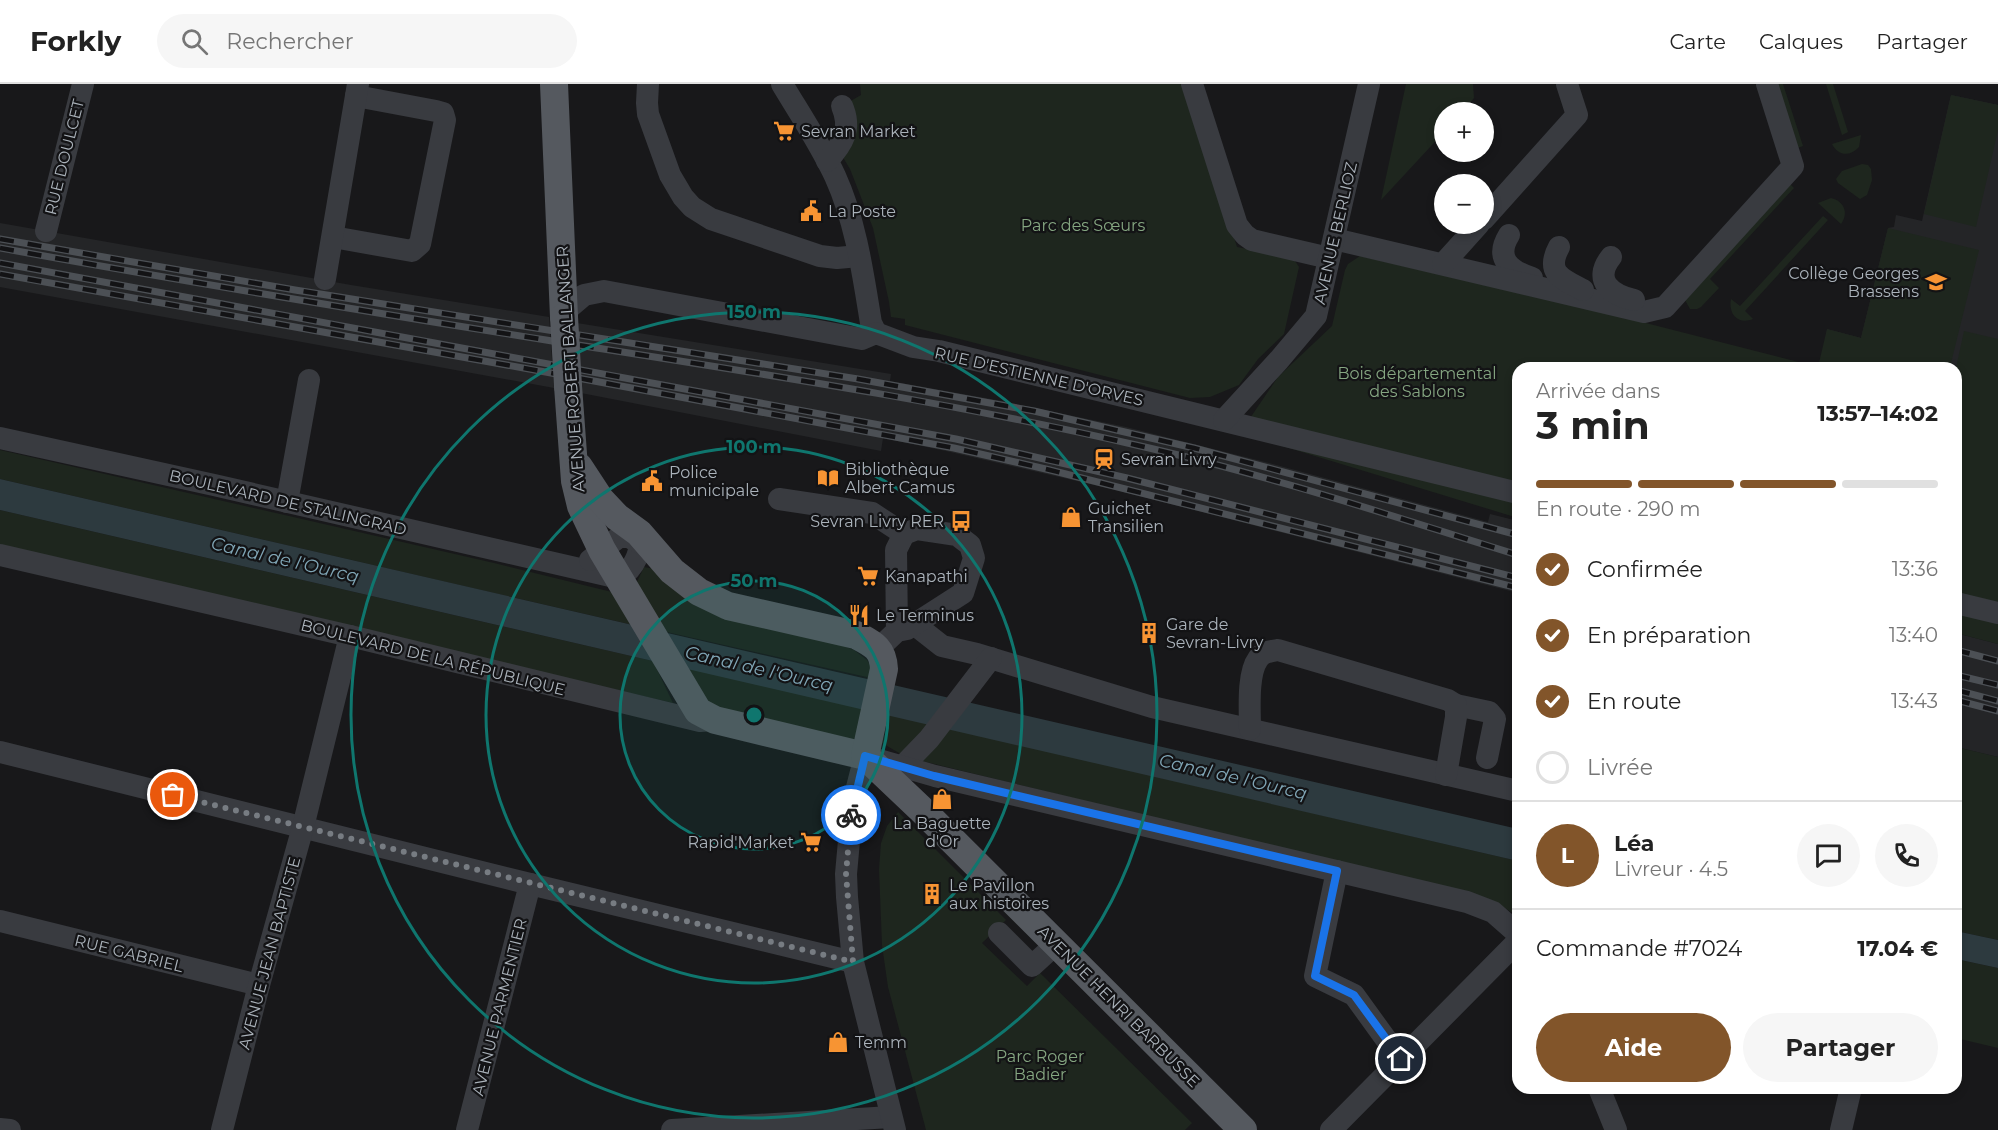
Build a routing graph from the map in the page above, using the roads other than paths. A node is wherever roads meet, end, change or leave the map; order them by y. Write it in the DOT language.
graph roads {
  1 [pos="83,84"];
  2 [pos="554,84"];
  3 [pos="648,84"];
  4 [pos="782,84"];
  5 [pos="1192,84"];
  6 [pos="1369,84"];
  7 [pos="1567,84"];
  8 [pos="1767,84"];
  9 [pos="357,90"];
  10 [pos="842,106"];
  11 [pos="827,161"];
  12 [pos="1494,208"];
  13 [pos="46,231"];
  14 [pos="1470,234"];
  15 [pos="1509,235"];
  16 [pos="333,237"];
  17 [pos="1559,247"];
  18 [pos="1332,248"];
  19 [pos="859,256"];
  20 [pos="1611,257"];
  21 [pos="1443,264"];
  22 [pos="324,279"];
  23 [pos="1548,289"];
  24 [pos="1599,301"];
  25 [pos="1665,307"];
  26 [pos="564,314"];
  27 [pos="876,333"];
  28 [pos="309,380"];
  29 [pos="1224,420"];
  30 [pos="0,438"];
  31 [pos="574,457"];
  32 [pos="1512,492"];
  33 [pos="779,499"];
  34 [pos="287,502"];
  35 [pos="904,534"];
  36 [pos="645,543"];
  37 [pos="602,550"];
  38 [pos="0,555"];
  39 [pos="576,568"];
  40 [pos="619,578"];
  41 [pos="1962,604"];
  42 [pos="1998,613"];
  43 [pos="350,636"];
  44 [pos="900,638"];
  45 [pos="984,656"];
  46 [pos="1456,705"];
  47 [pos="715,720"];
  48 [pos="1250,729"];
  49 [pos="0,752"];
  50 [pos="865,756"];
  51 [pos="1487,758"];
  52 [pos="902,767"];
  53 [pos="1446,774"];
  54 [pos="1512,790"];
  55 [pos="303,827"];
  56 [pos="1337,871"];
  57 [pos="530,884"];
  58 [pos="0,921"];
  59 [pos="1512,929"];
  60 [pos="999,933"];
  61 [pos="1056,944"];
  62 [pos="1512,947"];
  63 [pos="853,962"];
  64 [pos="258,985"];
  65 [pos="1401,1059"];
  66 [pos="1601,1094"];
  67 [pos="1850,1094"];
  68 [pos="893,1124"];
  69 [pos="0,1129"];
  70 [pos="10,1130"];
  71 [pos="222,1130"];
  72 [pos="467,1130"];
  73 [pos="672,1130"];
  74 [pos="1243,1130"];
  75 [pos="1331,1130"];
  76 [pos="1616,1130"];
  77 [pos="1841,1130"];
  1 -- 13 [label="street, RUE DOULCET"];
  2 -- 26 [label="main road, AVENUE ROBERT BALLANGER"];
  3 -- 19 [label="street"];
  4 -- 11 [label="street"];
  5 -- 18 [label="street"];
  6 -- 18 [label="street, AVENUE BERLIOZ"];
  7 -- 12 [label="street"];
  8 -- 25 [label="street"];
  9 -- 16 [label="street"];
  9 -- 16 [label="street"];
  10 -- 11 [label="street"];
  11 -- 19 [label="street"];
  14 -- 21 [label="street"];
  15 -- 23 [label="street"];
  16 -- 22 [label="street"];
  17 -- 24 [label="street"];
  18 -- 21 [label="street"];
  18 -- 29 [label="street, AVENUE BERLIOZ"];
  19 -- 27 [label="street"];
  20 -- 25 [label="street"];
  21 -- 23 [label="street"];
  23 -- 24 [label="street"];
  24 -- 25 [label="street"];
  26 -- 27 [label="street, RUE D'ESTIENNE D'ORVES"];
  26 -- 31 [label="main road, AVENUE ROBERT BALLANGER, bridge"];
  27 -- 29 [label="street, RUE D'ESTIENNE D'ORVES"];
  28 -- 34 [label="street"];
  29 -- 32 [label="street, RUE D'ESTIENNE D'ORVES"];
  30 -- 34 [label="street, BOULEVARD DE STALINGRAD"];
  31 -- 36 [label="main road"];
  31 -- 37 [label="main road, AVENUE ROBERT BALLANGER"];
  33 -- 35 [label="street"];
  34 -- 39 [label="street, BOULEVARD DE STALINGRAD"];
  35 -- 44 [label="street"];
  35 -- 44 [label="street"];
  36 -- 37 [label="street"];
  36 -- 40 [label="street"];
  36 -- 44 [label="main road"];
  37 -- 39 [label="street"];
  37 -- 40 [label="main road, AVENUE ROBERT BALLANGER"];
  38 -- 43 [label="street, BOULEVARD DE LA RÉPUBLIQUE"];
  39 -- 40 [label="street, BOULEVARD DE STALINGRAD"];
  40 -- 47 [label="main road, AVENUE ROBERT BALLANGER"];
  41 -- 42 [label="street"];
  43 -- 47 [label="street, BOULEVARD DE LA RÉPUBLIQUE"];
  43 -- 55 [label="street, AVENUE JEAN BAPTISTE"];
  44 -- 45 [label="street"];
  44 -- 50 [label="main road"];
  45 -- 48 [label="street"];
  45 -- 52 [label="street"];
  46 -- 48 [label="street"];
  46 -- 51 [label="street"];
  46 -- 53 [label="street"];
  47 -- 50 [label="main road, BOULEVARD DE LA RÉPUBLIQUE"];
  48 -- 53 [label="street"];
  49 -- 55 [label="street"];
  50 -- 52 [label="street"];
  50 -- 61 [label="main road, AVENUE HENRI BARBUSSE"];
  50 -- 63 [label="street"];
  52 -- 56 [label="street"];
  53 -- 54 [label="street"];
  55 -- 57 [label="street"];
  55 -- 64 [label="street, AVENUE JEAN BAPTISTE"];
  56 -- 59 [label="street"];
  56 -- 65 [label="street"];
  57 -- 63 [label="street"];
  57 -- 72 [label="street, AVENUE PARMENTIER"];
  58 -- 64 [label="street, RUE GABRIEL"];
  60 -- 61 [label="street"];
  61 -- 74 [label="main road, AVENUE HENRI BARBUSSE"];
  62 -- 65 [label="street"];
  63 -- 68 [label="street"];
  64 -- 71 [label="street, AVENUE JEAN BAPTISTE"];
  65 -- 75 [label="street"];
  66 -- 76 [label="street"];
  67 -- 77 [label="street"];
  68 -- 73 [label="street"];
  69 -- 70 [label="street"];
}
